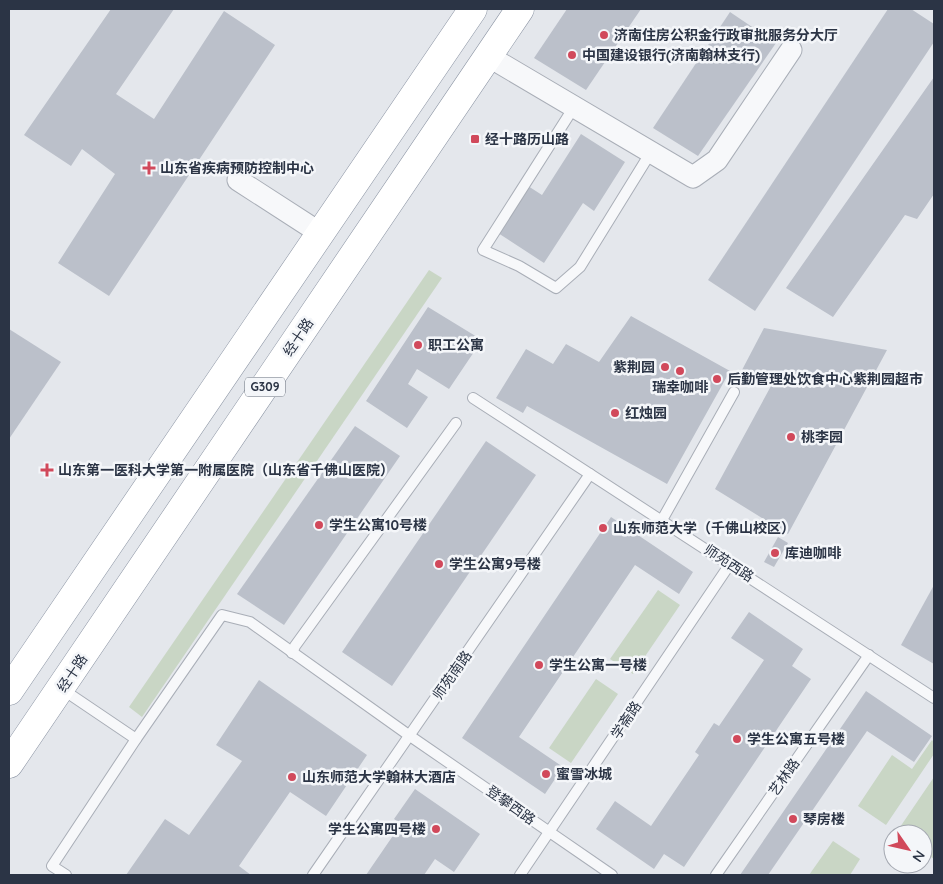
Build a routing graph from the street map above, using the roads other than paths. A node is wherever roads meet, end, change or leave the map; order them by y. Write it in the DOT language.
graph roads {
  1 [pos="473,9"];
  2 [pos="520,9"];
  3 [pos="791,50"];
  4 [pos="488,56"];
  5 [pos="574,107"];
  6 [pos="651,152"];
  7 [pos="238,180"];
  8 [pos="320,233"];
  9 [pos="734,392"];
  10 [pos="474,398"];
  11 [pos="456,423"];
  12 [pos="590,474"];
  13 [pos="662,520"];
  14 [pos="730,564"];
  15 [pos="292,653"];
  16 [pos="869,655"];
  17 [pos="61,689"];
  18 [pos="9,691"];
  19 [pos="934,698"];
  20 [pos="410,736"];
  21 [pos="136,739"];
  22 [pos="9,764"];
  23 [pos="550,832"];
  24 [pos="66,875"];
  25 [pos="313,875"];
  26 [pos="520,875"];
  27 [pos="612,875"];
  28 [pos="716,875"];
  1 -- 8 [label="highway, G309"];
  2 -- 4 [label="highway, 经十路 / G309"];
  3 -- 6 [label="street"];
  4 -- 5 [label="street"];
  4 -- 17 [label="highway, 经十路 / G309"];
  5 -- 6 [label="street"];
  5 -- 6 [label="lane"];
  7 -- 8 [label="street"];
  8 -- 18 [label="highway, G309"];
  9 -- 13 [label="lane"];
  10 -- 12 [label="lane, 师苑西路"];
  11 -- 15 [label="lane"];
  12 -- 13 [label="lane, 师苑西路"];
  12 -- 20 [label="lane, 师苑南路"];
  13 -- 14 [label="lane, 师苑西路"];
  14 -- 16 [label="lane, 师苑西路"];
  14 -- 23 [label="lane, 学斋路"];
  15 -- 20 [label="lane, 登攀西路"];
  15 -- 21 [label="lane, 登攀西路"];
  16 -- 19 [label="lane, 师苑西路"];
  16 -- 28 [label="lane, 艺林路"];
  17 -- 21 [label="lane"];
  17 -- 22 [label="highway, 经十路 / G309"];
  20 -- 23 [label="lane, 登攀西路"];
  20 -- 25 [label="lane, 师苑南路"];
  21 -- 24 [label="lane"];
  23 -- 26 [label="lane, 学斋路"];
  23 -- 27 [label="lane, 登攀西路"];
}
